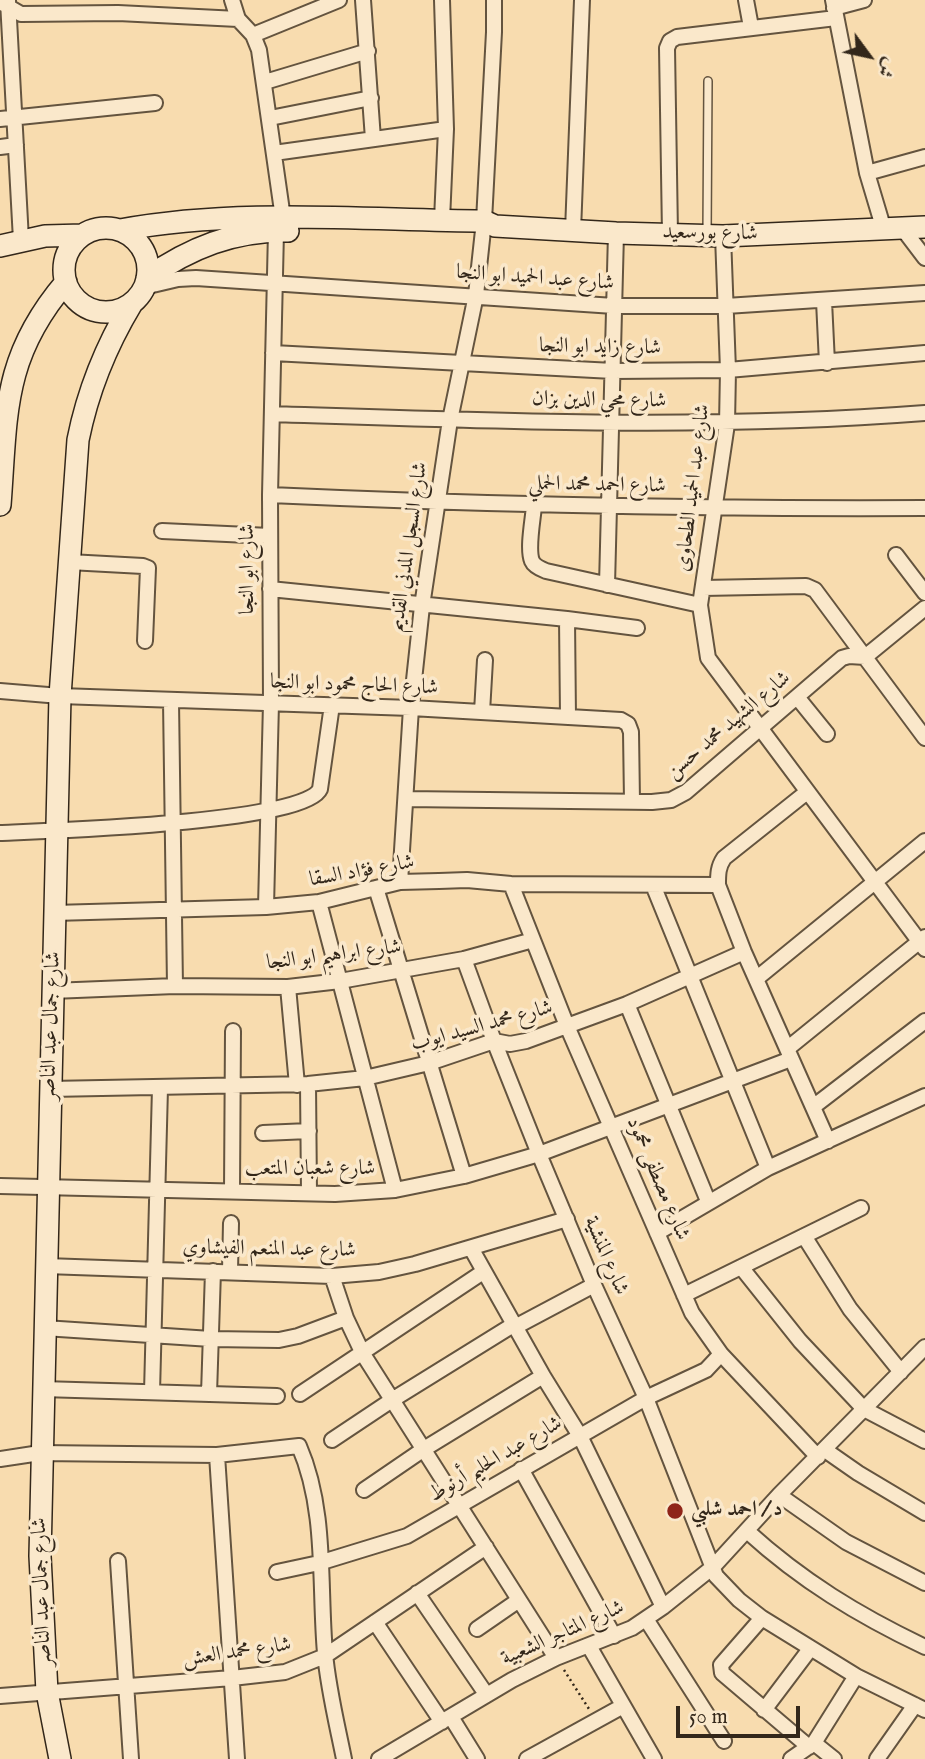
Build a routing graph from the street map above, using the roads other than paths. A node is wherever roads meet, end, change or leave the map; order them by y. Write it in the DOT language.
graph roads {
  1 [pos="232,0"];
  2 [pos="338,0"];
  3 [pos="363,0"];
  4 [pos="442,0"];
  5 [pos="494,0"];
  6 [pos="582,0"];
  7 [pos="746,0"];
  8 [pos="864,0"];
  9 [pos="5,3"];
  10 [pos="117,6"];
  11 [pos="834,9"];
  12 [pos="238,19"];
  13 [pos="751,27"];
  14 [pos="253,35"];
  15 [pos="368,51"];
  16 [pos="708,81"];
  17 [pos="265,82"];
  18 [pos="371,98"];
  19 [pos="155,103"];
  20 [pos="7,118"];
  21 [pos="270,118"];
  22 [pos="446,129"];
  23 [pos="373,139"];
  24 [pos="16,145"];
  25 [pos="0,147"];
  26 [pos="274,153"];
  27 [pos="925,157"];
  28 [pos="867,173"];
  29 [pos="442,220"];
  30 [pos="280,224"];
  31 [pos="487,227"];
  32 [pos="925,228"];
  33 [pos="894,229"];
  34 [pos="120,230"];
  35 [pos="573,231"];
  36 [pos="616,233"];
  37 [pos="670,234"];
  38 [pos="83,235"];
  39 [pos="715,235"];
  40 [pos="21,240"];
  41 [pos="0,246"];
  42 [pos="925,258"];
  43 [pos="66,282"];
  44 [pos="275,282"];
  45 [pos="141,289"];
  46 [pos="925,293"];
  47 [pos="476,295"];
  48 [pos="824,301"];
  49 [pos="614,306"];
  50 [pos="726,306"];
  51 [pos="273,353"];
  52 [pos="925,353"];
  53 [pos="827,363"];
  54 [pos="463,364"];
  55 [pos="613,370"];
  56 [pos="728,370"];
  57 [pos="925,413"];
  58 [pos="272,414"];
  59 [pos="450,420"];
  60 [pos="611,423"];
  61 [pos="727,424"];
  62 [pos="2,459"];
  63 [pos="270,495"];
  64 [pos="437,503"];
  65 [pos="0,505"];
  66 [pos="534,506"];
  67 [pos="609,506"];
  68 [pos="924,508"];
  69 [pos="714,509"];
  70 [pos="162,531"];
  71 [pos="270,536"];
  72 [pos="896,555"];
  73 [pos="69,562"];
  74 [pos="607,584"];
  75 [pos="703,588"];
  76 [pos="270,589"];
  77 [pos="925,593"];
  78 [pos="700,605"];
  79 [pos="422,606"];
  80 [pos="925,608"];
  81 [pos="568,619"];
  82 [pos="637,628"];
  83 [pos="145,641"];
  84 [pos="865,657"];
  85 [pos="485,660"];
  86 [pos="0,691"];
  87 [pos="60,696"];
  88 [pos="797,697"];
  89 [pos="171,701"];
  90 [pos="271,703"];
  91 [pos="332,705"];
  92 [pos="411,708"];
  93 [pos="482,712"];
  94 [pos="568,717"];
  95 [pos="760,729"];
  96 [pos="827,734"];
  97 [pos="925,738"];
  98 [pos="807,792"];
  99 [pos="405,799"];
  100 [pos="632,801"];
  101 [pos="270,810"];
  102 [pos="173,824"];
  103 [pos="57,831"];
  104 [pos="0,833"];
  105 [pos="925,841"];
  106 [pos="875,881"];
  107 [pos="400,883"];
  108 [pos="512,884"];
  109 [pos="653,885"];
  110 [pos="718,885"];
  111 [pos="376,888"];
  112 [pos="319,902"];
  113 [pos="266,907"];
  114 [pos="174,909"];
  115 [pos="54,913"];
  116 [pos="533,940"];
  117 [pos="923,942"];
  118 [pos="744,952"];
  119 [pos="464,958"];
  120 [pos="401,970"];
  121 [pos="691,976"];
  122 [pos="756,979"];
  123 [pos="340,981"];
  124 [pos="175,986"];
  125 [pos="288,986"];
  126 [pos="52,991"];
  127 [pos="627,1004"];
  128 [pos="925,1021"];
  129 [pos="567,1026"];
  130 [pos="233,1031"];
  131 [pos="494,1041"];
  132 [pos="789,1054"];
  133 [pos="429,1063"];
  134 [pos="365,1078"];
  135 [pos="734,1082"];
  136 [pos="302,1084"];
  137 [pos="234,1086"];
  138 [pos="160,1088"];
  139 [pos="50,1089"];
  140 [pos="925,1096"];
  141 [pos="669,1107"];
  142 [pos="813,1107"];
  143 [pos="611,1127"];
  144 [pos="309,1131"];
  145 [pos="263,1133"];
  146 [pos="828,1141"];
  147 [pos="539,1154"];
  148 [pos="768,1168"];
  149 [pos="464,1176"];
  150 [pos="0,1186"];
  151 [pos="47,1187"];
  152 [pos="157,1189"];
  153 [pos="395,1189"];
  154 [pos="232,1191"];
  155 [pos="309,1193"];
  156 [pos="708,1201"];
  157 [pos="861,1208"];
  158 [pos="567,1219"];
  159 [pos="230,1223"];
  160 [pos="657,1233"];
  161 [pos="804,1236"];
  162 [pos="471,1248"];
  163 [pos="46,1266"];
  164 [pos="741,1267"];
  165 [pos="155,1269"];
  166 [pos="213,1271"];
  167 [pos="230,1271"];
  168 [pos="483,1272"];
  169 [pos="332,1276"];
  170 [pos="594,1285"];
  171 [pos="684,1295"];
  172 [pos="346,1318"];
  173 [pos="514,1326"];
  174 [pos="44,1328"];
  175 [pos="154,1335"];
  176 [pos="211,1339"];
  177 [pos="925,1347"];
  178 [pos="363,1354"];
  179 [pos="721,1354"];
  180 [pos="919,1362"];
  181 [pos="901,1372"];
  182 [pos="543,1376"];
  183 [pos="42,1389"];
  184 [pos="152,1392"];
  185 [pos="209,1394"];
  186 [pos="300,1394"];
  187 [pos="277,1396"];
  188 [pos="646,1398"];
  189 [pos="392,1400"];
  190 [pos="864,1409"];
  191 [pos="580,1436"];
  192 [pos="332,1440"];
  193 [pos="925,1441"];
  194 [pos="424,1450"];
  195 [pos="40,1453"];
  196 [pos="821,1454"];
  197 [pos="217,1455"];
  198 [pos="0,1459"];
  199 [pos="521,1469"];
  200 [pos="364,1490"];
  201 [pos="779,1495"];
  202 [pos="460,1506"];
  203 [pos="925,1514"];
  204 [pos="747,1531"];
  205 [pos="486,1547"];
  206 [pos="118,1561"];
  207 [pos="319,1563"];
  208 [pos="713,1567"];
  209 [pos="277,1572"];
  210 [pos="925,1583"];
  211 [pos="417,1593"];
  212 [pos="519,1600"];
  213 [pos="663,1607"];
  214 [pos="762,1618"];
  215 [pos="646,1619"];
  216 [pos="375,1622"];
  217 [pos="477,1629"];
  218 [pos="614,1636"];
  219 [pos="589,1646"];
  220 [pos="925,1647"];
  221 [pos="810,1649"];
  222 [pos="325,1656"];
  223 [pos="556,1657"];
  224 [pos="856,1676"];
  225 [pos="232,1678"];
  226 [pos="124,1686"];
  227 [pos="47,1692"];
  228 [pos="486,1694"];
  229 [pos="0,1696"];
  230 [pos="623,1706"];
  231 [pos="920,1707"];
  232 [pos="764,1710"];
  233 [pos="447,1720"];
  234 [pos="724,1741"];
  235 [pos="812,1745"];
  236 [pos="60,1759"];
  237 [pos="131,1759"];
  238 [pos="237,1759"];
  239 [pos="344,1759"];
  240 [pos="379,1759"];
  241 [pos="477,1759"];
  242 [pos="527,1759"];
  243 [pos="654,1759"];
  244 [pos="791,1759"];
  245 [pos="834,1759"];
  246 [pos="877,1759"];
  1 -- 12 [label="street"];
  2 -- 14 [label="street"];
  3 -- 15 [label="street"];
  4 -- 22 [label="street"];
  5 -- 31 [label="street, شارع السجل المدني القديم"];
  6 -- 35 [label="street"];
  7 -- 13 [label="street"];
  8 -- 11 [label="street"];
  9 -- 10 [label="street"];
  9 -- 20 [label="street"];
  10 -- 12 [label="street"];
  11 -- 13 [label="street"];
  11 -- 28 [label="street"];
  12 -- 14 [label="street"];
  13 -- 37 [label="street"];
  14 -- 17 [label="street, شارع ابو النجا"];
  15 -- 17 [label="street"];
  15 -- 18 [label="street"];
  16 -- 39 [label="lane"];
  17 -- 21 [label="street, شارع ابو النجا"];
  18 -- 21 [label="street"];
  18 -- 23 [label="street"];
  19 -- 20 [label="street"];
  20 -- 24 [label="street"];
  21 -- 26 [label="street, شارع ابو النجا"];
  22 -- 23 [label="street"];
  22 -- 29 [label="street"];
  23 -- 26 [label="street"];
  24 -- 25 [label="street"];
  24 -- 40 [label="street"];
  26 -- 30 [label="street, شارع ابو النجا"];
  27 -- 28 [label="street"];
  28 -- 33 [label="street"];
  29 -- 30 [label="street, شارع بورسعيد"];
  29 -- 31 [label="street, شارع بورسعيد"];
  30 -- 31 [label="street, شارع بورسعيد"];
  30 -- 34 [label="street, شارع بورسعيد"];
  30 -- 44 [label="street, شارع ابو النجا"];
  30 -- 45 [label="street, شارع بورسعيد"];
  31 -- 35 [label="street, شارع بورسعيد"];
  31 -- 47 [label="street, شارع السجل المدني القديم"];
  32 -- 33 [label="street, شارع بورسعيد"];
  33 -- 39 [label="street, شارع بورسعيد"];
  33 -- 42 [label="street"];
  34 -- 38 [label="street"];
  34 -- 45 [label="street"];
  35 -- 36 [label="street, شارع بورسعيد"];
  36 -- 37 [label="street, شارع بورسعيد"];
  36 -- 49 [label="street"];
  37 -- 39 [label="street, شارع بورسعيد"];
  38 -- 40 [label="street"];
  38 -- 43 [label="street"];
  39 -- 50 [label="street, شارع عبد الحميد الطحاوى"];
  40 -- 41 [label="street"];
  43 -- 45 [label="street"];
  43 -- 62 [label="street"];
  44 -- 45 [label="street, شارع عبد الحميد ابو النجا"];
  44 -- 47 [label="street, شارع عبد الحميد ابو النجا"];
  44 -- 51 [label="street, شارع ابو النجا"];
  45 -- 73 [label="street, شارع جمال عبد الناصر"];
  46 -- 48 [label="street, شارع عبد الحميد ابو النجا"];
  47 -- 49 [label="street, شارع عبد الحميد ابو النجا"];
  47 -- 54 [label="street, شارع السجل المدني القديم"];
  48 -- 50 [label="street, شارع عبد الحميد ابو النجا"];
  48 -- 53 [label="street"];
  49 -- 50 [label="street, شارع عبد الحميد ابو النجا"];
  49 -- 55 [label="street"];
  50 -- 56 [label="street, شارع عبد الحميد الطحاوى"];
  51 -- 54 [label="street, شارع زايد ابو النجا"];
  51 -- 58 [label="street, شارع ابو النجا"];
  52 -- 53 [label="street, شارع زايد ابو النجا"];
  53 -- 56 [label="street, شارع زايد ابو النجا"];
  54 -- 55 [label="street, شارع زايد ابو النجا"];
  54 -- 59 [label="street, شارع السجل المدني القديم"];
  55 -- 56 [label="street, شارع زايد ابو النجا"];
  55 -- 60 [label="street"];
  56 -- 61 [label="street, شارع عبد الحميد الطحاوى"];
  57 -- 61 [label="street, شارع محي الدين بزان"];
  58 -- 59 [label="street, شارع محي الدين بزان"];
  58 -- 63 [label="street, شارع ابو النجا"];
  59 -- 60 [label="street, شارع محي الدين بزان"];
  59 -- 64 [label="street, شارع السجل المدني القديم"];
  60 -- 61 [label="street, شارع محي الدين بزان"];
  60 -- 67 [label="street"];
  61 -- 69 [label="street, شارع عبد الحميد الطحاوى"];
  62 -- 65 [label="street"];
  63 -- 64 [label="street, شارع احمد محمد الحملي"];
  63 -- 71 [label="street, شارع ابو النجا"];
  64 -- 66 [label="street, شارع احمد محمد الحملي"];
  64 -- 79 [label="street, شارع السجل المدني القديم"];
  66 -- 67 [label="street, شارع احمد محمد الحملي"];
  66 -- 74 [label="street"];
  67 -- 69 [label="street, شارع احمد محمد الحملي"];
  67 -- 74 [label="street"];
  68 -- 69 [label="street, شارع احمد محمد الحملي"];
  69 -- 75 [label="street, شارع عبد الحميد الطحاوى"];
  70 -- 71 [label="street"];
  71 -- 76 [label="street, شارع ابو النجا"];
  72 -- 77 [label="street"];
  73 -- 83 [label="street"];
  73 -- 87 [label="street, شارع جمال عبد الناصر"];
  74 -- 78 [label="street"];
  75 -- 78 [label="street, شارع عبد الحميد الطحاوى"];
  75 -- 84 [label="street"];
  76 -- 79 [label="street"];
  76 -- 90 [label="street, شارع ابو النجا"];
  78 -- 95 [label="street, شارع عبد الحميد الطحاوى"];
  79 -- 81 [label="street"];
  79 -- 92 [label="street, شارع السجل المدني القديم"];
  80 -- 84 [label="street, شارع الشهيد محمد حسن"];
  81 -- 82 [label="street"];
  81 -- 94 [label="street"];
  84 -- 88 [label="street, شارع الشهيد محمد حسن"];
  84 -- 97 [label="street"];
  85 -- 93 [label="street"];
  86 -- 87 [label="street, شارع الحاج محمود ابو النجا"];
  87 -- 89 [label="street, شارع الحاج محمود ابو النجا"];
  87 -- 103 [label="street, شارع جمال عبد الناصر"];
  88 -- 95 [label="street, شارع الشهيد محمد حسن"];
  88 -- 96 [label="street"];
  89 -- 90 [label="street, شارع الحاج محمود ابو النجا"];
  89 -- 102 [label="street"];
  90 -- 91 [label="street, شارع الحاج محمود ابو النجا"];
  90 -- 101 [label="street, شارع ابو النجا"];
  91 -- 92 [label="street, شارع الحاج محمود ابو النجا"];
  91 -- 101 [label="street"];
  92 -- 93 [label="street, شارع الحاج محمود ابو النجا"];
  92 -- 99 [label="street, شارع السجل المدني القديم"];
  93 -- 94 [label="street, شارع الحاج محمود ابو النجا"];
  94 -- 100 [label="street, شارع الحاج محمود ابو النجا"];
  95 -- 98 [label="street, شارع عبد الحميد الطحاوى"];
  95 -- 100 [label="street, شارع الشهيد محمد حسن"];
  98 -- 106 [label="street, شارع عبد الحميد الطحاوى"];
  98 -- 110 [label="street"];
  99 -- 100 [label="street, شارع الشهيد محمد حسن"];
  99 -- 107 [label="street, شارع السجل المدني القديم"];
  101 -- 102 [label="street"];
  101 -- 113 [label="street, شارع ابو النجا"];
  102 -- 103 [label="street"];
  102 -- 114 [label="street"];
  103 -- 104 [label="street"];
  103 -- 115 [label="street, شارع جمال عبد الناصر"];
  105 -- 106 [label="street"];
  106 -- 117 [label="street, شارع عبد الحميد الطحاوى"];
  106 -- 122 [label="street"];
  107 -- 108 [label="street, شارع فؤاد السقا"];
  107 -- 111 [label="street, شارع فؤاد السقا"];
  108 -- 109 [label="street, شارع فؤاد السقا"];
  108 -- 116 [label="street, شارع مصطفى محمود"];
  109 -- 110 [label="street, شارع فؤاد السقا"];
  109 -- 121 [label="street"];
  110 -- 118 [label="street"];
  111 -- 112 [label="street, شارع فؤاد السقا"];
  111 -- 120 [label="street"];
  112 -- 113 [label="street, شارع فؤاد السقا"];
  112 -- 123 [label="street"];
  113 -- 114 [label="street, شارع فؤاد السقا"];
  114 -- 115 [label="street, شارع فؤاد السقا"];
  114 -- 124 [label="street"];
  115 -- 126 [label="street, شارع جمال عبد الناصر"];
  116 -- 119 [label="street, شارع ابراهيم ابو النجا"];
  116 -- 129 [label="street, شارع مصطفى محمود"];
  117 -- 132 [label="street, شارع شعبان المتعب"];
  118 -- 121 [label="street, شارع محمد السيد ايوب"];
  118 -- 122 [label="street"];
  119 -- 120 [label="street, شارع ابراهيم ابو النجا"];
  119 -- 131 [label="street, شارع المنشية"];
  120 -- 123 [label="street, شارع ابراهيم ابو النجا"];
  120 -- 133 [label="street"];
  121 -- 127 [label="street, شارع محمد السيد ايوب"];
  121 -- 135 [label="street"];
  122 -- 132 [label="street"];
  123 -- 125 [label="street, شارع ابراهيم ابو النجا"];
  123 -- 134 [label="street"];
  124 -- 125 [label="street, شارع ابراهيم ابو النجا"];
  124 -- 126 [label="street, شارع ابراهيم ابو النجا"];
  125 -- 136 [label="street"];
  126 -- 139 [label="street, شارع جمال عبد الناصر"];
  127 -- 129 [label="street, شارع محمد السيد ايوب"];
  127 -- 141 [label="street"];
  128 -- 142 [label="street"];
  129 -- 131 [label="street, شارع محمد السيد ايوب"];
  129 -- 143 [label="street, شارع مصطفى محمود"];
  130 -- 137 [label="street"];
  131 -- 133 [label="street, شارع محمد السيد ايوب"];
  131 -- 147 [label="street, شارع المنشية"];
  132 -- 135 [label="street, شارع شعبان المتعب"];
  132 -- 142 [label="street"];
  133 -- 134 [label="street, شارع محمد السيد ايوب"];
  133 -- 149 [label="street"];
  134 -- 136 [label="street, شارع محمد السيد ايوب"];
  134 -- 153 [label="street"];
  135 -- 141 [label="street, شارع شعبان المتعب"];
  135 -- 148 [label="street"];
  136 -- 137 [label="street, شارع محمد السيد ايوب"];
  136 -- 144 [label="street"];
  137 -- 138 [label="street, شارع محمد السيد ايوب"];
  137 -- 154 [label="street"];
  138 -- 139 [label="street, شارع محمد السيد ايوب"];
  138 -- 152 [label="street"];
  139 -- 151 [label="street, شارع جمال عبد الناصر"];
  140 -- 146 [label="street"];
  141 -- 143 [label="street, شارع شعبان المتعب"];
  141 -- 156 [label="street"];
  142 -- 146 [label="street"];
  143 -- 147 [label="street, شارع شعبان المتعب"];
  143 -- 160 [label="street, شارع مصطفى محمود"];
  144 -- 145 [label="street"];
  144 -- 155 [label="street"];
  146 -- 148 [label="street"];
  147 -- 149 [label="street, شارع شعبان المتعب"];
  147 -- 158 [label="street, شارع المنشية"];
  148 -- 156 [label="street"];
  149 -- 153 [label="street, شارع شعبان المتعب"];
  150 -- 151 [label="street, شارع شعبان المتعب"];
  151 -- 152 [label="street, شارع شعبان المتعب"];
  151 -- 163 [label="street, شارع جمال عبد الناصر"];
  152 -- 154 [label="street, شارع شعبان المتعب"];
  152 -- 165 [label="street"];
  153 -- 155 [label="street, شارع شعبان المتعب"];
  154 -- 155 [label="street, شارع شعبان المتعب"];
  156 -- 160 [label="street"];
  157 -- 161 [label="street"];
  158 -- 162 [label="street, شارع عبد المنعم الفيشاوي"];
  158 -- 170 [label="street, شارع المنشية"];
  159 -- 167 [label="street"];
  160 -- 171 [label="street, شارع مصطفى محمود"];
  161 -- 164 [label="street"];
  161 -- 181 [label="street"];
  162 -- 168 [label="street"];
  162 -- 169 [label="street, شارع عبد المنعم الفيشاوي"];
  163 -- 165 [label="street, شارع عبد المنعم الفيشاوي"];
  163 -- 174 [label="street, شارع جمال عبد الناصر"];
  164 -- 171 [label="street"];
  164 -- 190 [label="street"];
  165 -- 166 [label="street, شارع عبد المنعم الفيشاوي"];
  165 -- 175 [label="street"];
  166 -- 167 [label="street, شارع عبد المنعم الفيشاوي"];
  166 -- 176 [label="street"];
  167 -- 169 [label="street, شارع عبد المنعم الفيشاوي"];
  168 -- 173 [label="street"];
  168 -- 178 [label="street"];
  169 -- 172 [label="street"];
  170 -- 173 [label="street"];
  170 -- 188 [label="street, شارع المنشية"];
  171 -- 179 [label="street, شارع مصطفى محمود"];
  172 -- 176 [label="street"];
  172 -- 178 [label="street"];
  173 -- 182 [label="street"];
  173 -- 189 [label="street"];
  174 -- 175 [label="street"];
  174 -- 183 [label="street, شارع جمال عبد الناصر"];
  175 -- 176 [label="street"];
  175 -- 184 [label="street"];
  176 -- 185 [label="street"];
  177 -- 180 [label="street, شارع المتاجر الشعبية"];
  178 -- 186 [label="street"];
  178 -- 189 [label="street"];
  179 -- 188 [label="street, شارع عبد الحليم أرنوط"];
  179 -- 196 [label="street, شارع مصطفى محمود"];
  180 -- 181 [label="street, شارع المتاجر الشعبية"];
  181 -- 190 [label="street, شارع المتاجر الشعبية"];
  182 -- 191 [label="street"];
  182 -- 194 [label="street"];
  183 -- 184 [label="street"];
  183 -- 195 [label="street, شارع جمال عبد الناصر"];
  184 -- 185 [label="street"];
  185 -- 187 [label="street"];
  188 -- 191 [label="street, شارع عبد الحليم أرنوط"];
  188 -- 208 [label="street, شارع المنشية"];
  189 -- 192 [label="street"];
  189 -- 194 [label="street"];
  190 -- 193 [label="street"];
  190 -- 196 [label="street, شارع المتاجر الشعبية"];
  191 -- 199 [label="street, شارع عبد الحليم أرنوط"];
  191 -- 213 [label="street"];
  194 -- 200 [label="street"];
  194 -- 202 [label="street"];
  195 -- 197 [label="street"];
  195 -- 198 [label="street"];
  195 -- 227 [label="street, شارع جمال عبد الناصر"];
  196 -- 201 [label="street, شارع المتاجر الشعبية"];
  196 -- 203 [label="street, شارع مصطفى محمود"];
  197 -- 207 [label="street"];
  197 -- 225 [label="street"];
  199 -- 202 [label="street, شارع عبد الحليم أرنوط"];
  199 -- 218 [label="street"];
  201 -- 204 [label="street, شارع المتاجر الشعبية"];
  201 -- 210 [label="street"];
  202 -- 205 [label="street"];
  202 -- 207 [label="street, شارع عبد الحليم أرنوط"];
  204 -- 208 [label="street, شارع المتاجر الشعبية"];
  204 -- 220 [label="street"];
  205 -- 211 [label="street, شارع محمد العش"];
  205 -- 212 [label="street"];
  206 -- 226 [label="street"];
  207 -- 209 [label="street, شارع عبد الحليم أرنوط"];
  207 -- 222 [label="street"];
  208 -- 213 [label="street, شارع المتاجر الشعبية"];
  208 -- 214 [label="street, شارع المنشية"];
  211 -- 216 [label="street, شارع محمد العش"];
  211 -- 228 [label="street"];
  212 -- 217 [label="street"];
  212 -- 223 [label="street"];
  213 -- 215 [label="street, شارع المتاجر الشعبية"];
  214 -- 221 [label="street, شارع المنشية"];
  214 -- 232 [label="street"];
  215 -- 218 [label="street, شارع المتاجر الشعبية"];
  215 -- 234 [label="street"];
  216 -- 222 [label="street, شارع محمد العش"];
  216 -- 233 [label="street"];
  218 -- 219 [label="street, شارع المتاجر الشعبية"];
  219 -- 223 [label="street, شارع المتاجر الشعبية"];
  219 -- 230 [label="street"];
  221 -- 224 [label="street, شارع المنشية"];
  221 -- 232 [label="street"];
  222 -- 225 [label="street, شارع محمد العش"];
  222 -- 239 [label="street"];
  223 -- 228 [label="street, شارع المتاجر الشعبية"];
  224 -- 231 [label="street, شارع المنشية"];
  224 -- 235 [label="street"];
  225 -- 226 [label="street, شارع محمد العش"];
  225 -- 238 [label="street"];
  226 -- 227 [label="street, شارع محمد العش"];
  226 -- 237 [label="street"];
  227 -- 229 [label="street, شارع محمد العش"];
  227 -- 236 [label="street, شارع جمال عبد الناصر"];
  228 -- 233 [label="street, شارع المتاجر الشعبية"];
  230 -- 242 [label="street"];
  230 -- 243 [label="street"];
  231 -- 246 [label="street"];
  232 -- 235 [label="street"];
  233 -- 240 [label="street, شارع المتاجر الشعبية"];
  233 -- 241 [label="street"];
  235 -- 244 [label="street"];
  235 -- 245 [label="street"];
}
